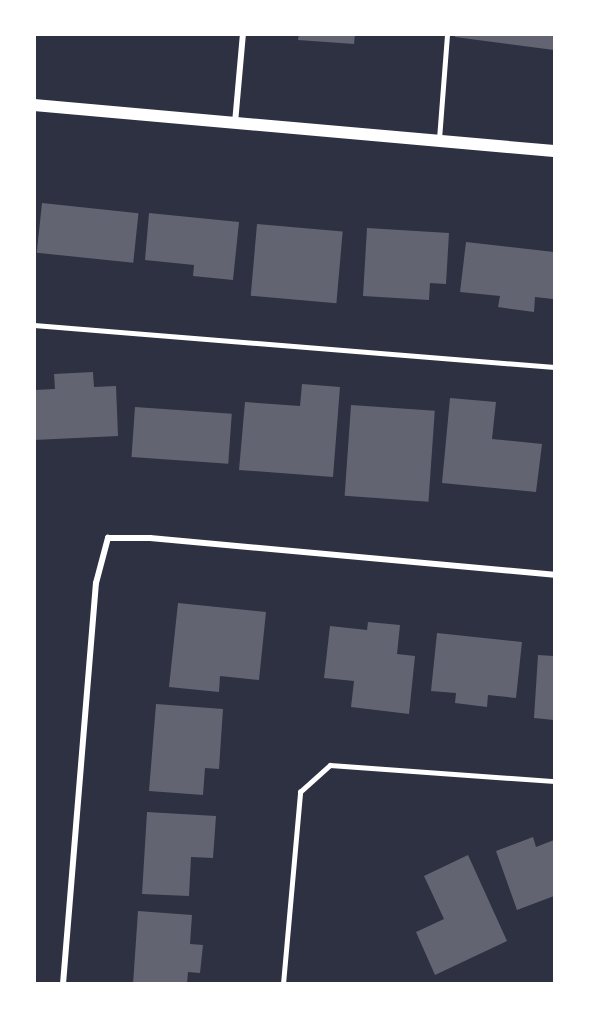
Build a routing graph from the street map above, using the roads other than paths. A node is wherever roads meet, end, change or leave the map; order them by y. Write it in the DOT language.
graph roads {
  1 [pos="243,34"];
  2 [pos="447,34"];
  3 [pos="34,105"];
  4 [pos="235,123"];
  5 [pos="439,142"];
  6 [pos="555,151"];
  7 [pos="34,325"];
  8 [pos="555,367"];
  9 [pos="555,575"];
  10 [pos="555,781"];
  11 [pos="63,984"];
  12 [pos="283,984"];
  1 -- 4 [label="street"];
  2 -- 5 [label="lane"];
  3 -- 4 [label="main road"];
  4 -- 5 [label="main road"];
  5 -- 6 [label="main road"];
  7 -- 8 [label="lane"];
  9 -- 11 [label="street"];
  10 -- 12 [label="lane"];
}
